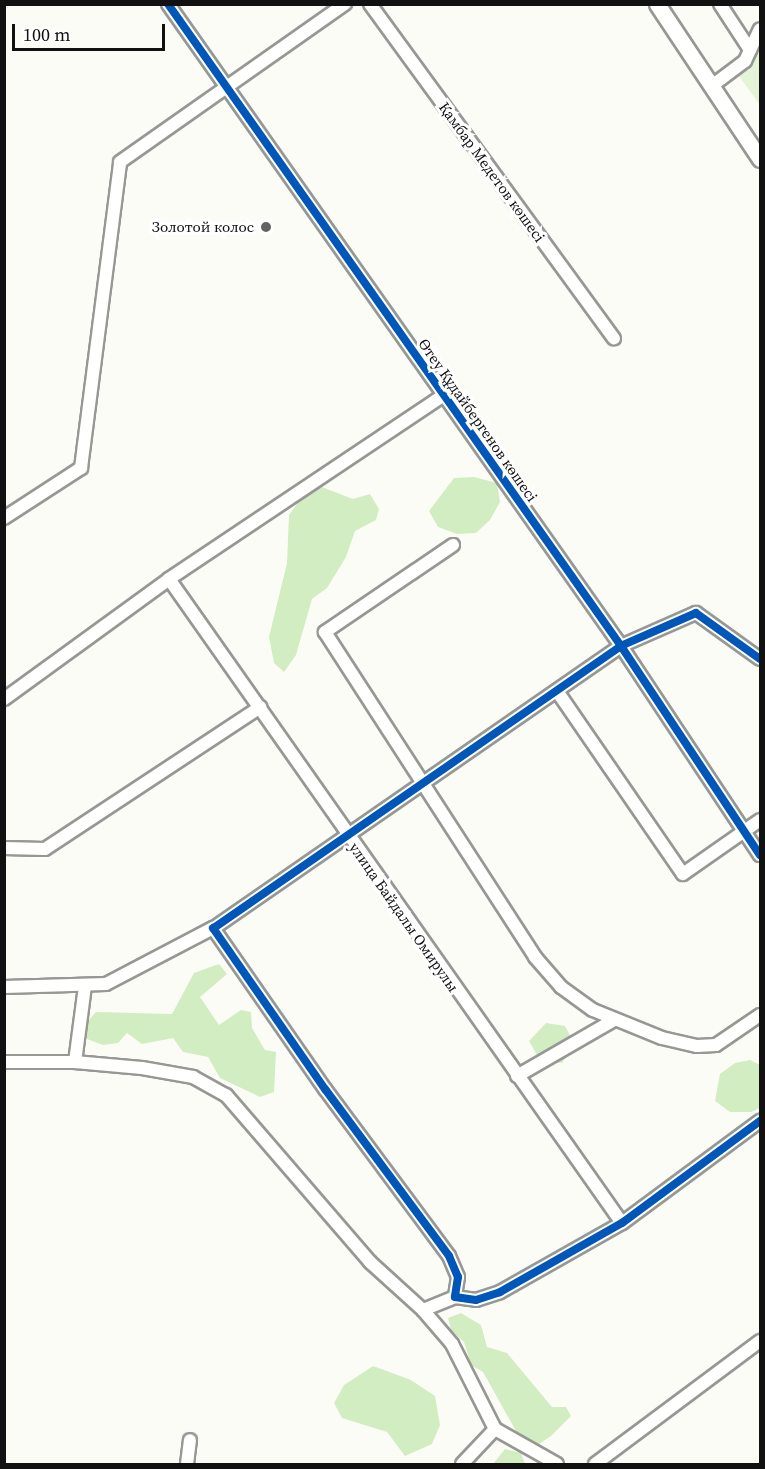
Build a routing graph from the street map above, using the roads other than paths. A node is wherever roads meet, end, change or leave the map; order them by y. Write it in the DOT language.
graph roads {
  1 [pos="168,4"];
  2 [pos="345,4"];
  3 [pos="370,4"];
  4 [pos="657,4"];
  5 [pos="720,4"];
  6 [pos="760,29"];
  7 [pos="750,50"];
  8 [pos="227,84"];
  9 [pos="713,85"];
  10 [pos="760,159"];
  11 [pos="614,339"];
  12 [pos="445,394"];
  13 [pos="4,518"];
  14 [pos="453,545"];
  15 [pos="169,579"];
  16 [pos="621,646"];
  17 [pos="760,659"];
  18 [pos="556,691"];
  19 [pos="4,699"];
  20 [pos="260,707"];
  21 [pos="424,783"];
  22 [pos="760,820"];
  23 [pos="745,832"];
  24 [pos="348,838"];
  25 [pos="4,848"];
  26 [pos="760,855"];
  27 [pos="213,928"];
  28 [pos="85,986"];
  29 [pos="4,987"];
  30 [pos="760,1015"];
  31 [pos="614,1020"];
  32 [pos="4,1062"];
  33 [pos="75,1062"];
  34 [pos="517,1076"];
  35 [pos="760,1121"];
  36 [pos="621,1223"];
  37 [pos="455,1297"];
  38 [pos="423,1310"];
  39 [pos="760,1341"];
  40 [pos="495,1429"];
  41 [pos="189,1440"];
  42 [pos="187,1464"];
  43 [pos="462,1464"];
  44 [pos="558,1464"];
  45 [pos="595,1464"];
  1 -- 8 [label="street, Өтеу Құдайбергенов көшесі"];
  2 -- 8 [label="street"];
  3 -- 11 [label="street, Қамбар Медетов көшесі"];
  4 -- 9 [label="street"];
  5 -- 7 [label="street"];
  6 -- 7 [label="street"];
  7 -- 9 [label="street"];
  8 -- 12 [label="street, Өтеу Құдайбергенов көшесі"];
  8 -- 13 [label="street"];
  9 -- 10 [label="street"];
  12 -- 15 [label="street"];
  12 -- 16 [label="street, Өтеу Құдайбергенов көшесі"];
  14 -- 21 [label="street"];
  15 -- 19 [label="street"];
  15 -- 20 [label="street, улица Байдалы Омирулы"];
  16 -- 17 [label="street"];
  16 -- 18 [label="street"];
  16 -- 23 [label="street, Өтеу Құдайбергенов көшесі"];
  18 -- 21 [label="street"];
  18 -- 23 [label="street"];
  20 -- 24 [label="street, улица Байдалы Омирулы"];
  20 -- 25 [label="street"];
  21 -- 24 [label="street"];
  21 -- 31 [label="street"];
  22 -- 23 [label="street"];
  23 -- 26 [label="street, Өтеу Құдайбергенов көшесі"];
  24 -- 27 [label="street"];
  24 -- 34 [label="street, улица Байдалы Омирулы"];
  27 -- 28 [label="street"];
  27 -- 37 [label="street"];
  28 -- 29 [label="street"];
  28 -- 33 [label="street"];
  30 -- 31 [label="street"];
  31 -- 34 [label="street"];
  32 -- 33 [label="street"];
  33 -- 38 [label="street"];
  34 -- 36 [label="street, улица Байдалы Омирулы"];
  35 -- 36 [label="street"];
  36 -- 37 [label="street"];
  37 -- 38 [label="street"];
  38 -- 40 [label="street"];
  39 -- 45 [label="street"];
  40 -- 43 [label="street"];
  40 -- 44 [label="street"];
  41 -- 42 [label="street"];
}
